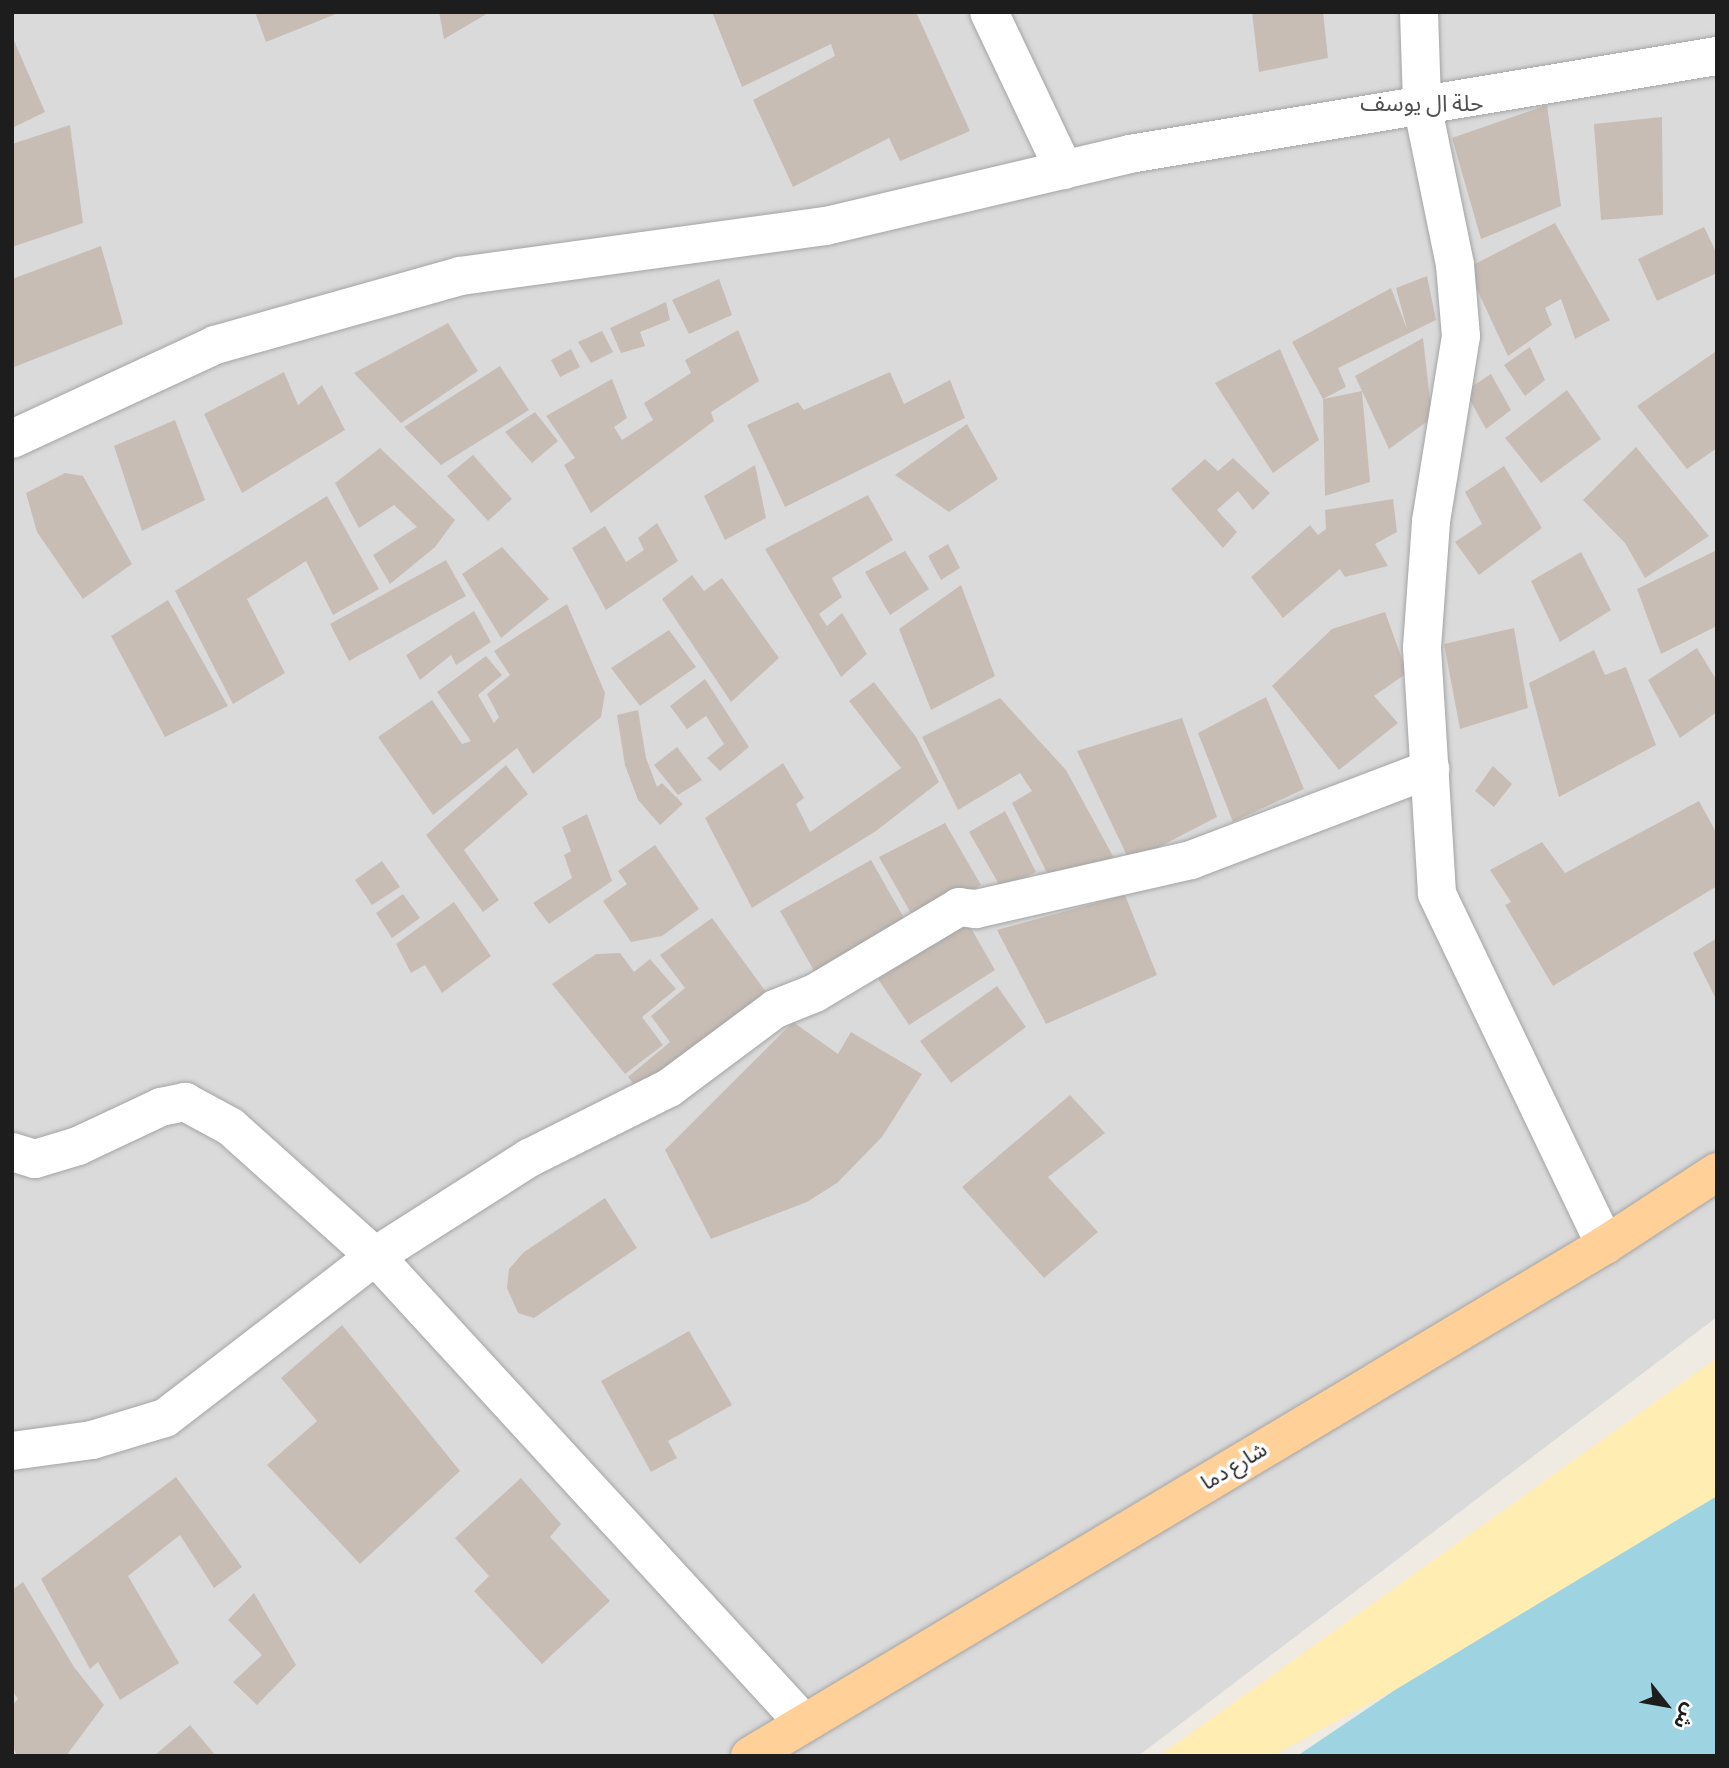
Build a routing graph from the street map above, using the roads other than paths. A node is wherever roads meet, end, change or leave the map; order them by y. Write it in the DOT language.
graph roads {
  1 [pos="989,12"];
  2 [pos="1419,12"];
  3 [pos="1717,56"];
  4 [pos="1422,104"];
  5 [pos="1064,170"];
  6 [pos="12,439"];
  7 [pos="1430,769"];
  8 [pos="12,1152"];
  9 [pos="1717,1172"];
  10 [pos="1605,1245"];
  11 [pos="375,1256"];
  12 [pos="12,1451"];
  13 [pos="804,1723"];
  14 [pos="750,1756"];
  1 -- 5 [label="street"];
  2 -- 4 [label="street"];
  3 -- 4 [label="street"];
  4 -- 5 [label="street"];
  4 -- 7 [label="street"];
  5 -- 6 [label="street"];
  7 -- 10 [label="street"];
  7 -- 11 [label="street"];
  8 -- 11 [label="street"];
  9 -- 10 [label="main road, شارع دما"];
  10 -- 13 [label="main road, شارع دما"];
  11 -- 12 [label="street"];
  11 -- 13 [label="street"];
  13 -- 14 [label="main road, شارع دما"];
}
